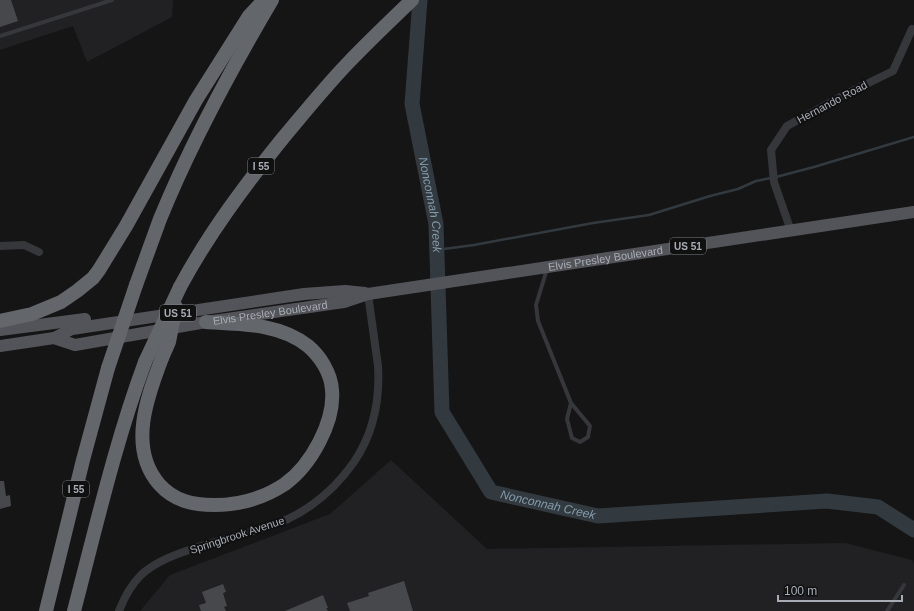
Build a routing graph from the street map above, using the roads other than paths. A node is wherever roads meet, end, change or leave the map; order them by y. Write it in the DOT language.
graph roads {
  1 [pos="112,0"];
  2 [pos="264,0"];
  3 [pos="272,0"];
  4 [pos="412,0"];
  5 [pos="912,29"];
  6 [pos="0,36"];
  7 [pos="911,212"];
  8 [pos="791,231"];
  9 [pos="0,246"];
  10 [pos="39,252"];
  11 [pos="547,267"];
  12 [pos="92,278"];
  13 [pos="183,282"];
  14 [pos="368,294"];
  15 [pos="144,318"];
  16 [pos="0,321"];
  17 [pos="206,322"];
  18 [pos="25,326"];
  19 [pos="0,330"];
  20 [pos="54,338"];
  21 [pos="0,346"];
  22 [pos="571,403"];
  23 [pos="98,518"];
  24 [pos="904,585"];
  25 [pos="46,611"];
  26 [pos="74,611"];
  27 [pos="83,611"];
  28 [pos="118,611"];
  29 [pos="887,611"];
  1 -- 6 [label="lane"];
  2 -- 12 [label="highway"];
  3 -- 25 [label="highway, I 55, bridge"];
  4 -- 13 [label="highway, I 55"];
  5 -- 8 [label="street, Hernando Road"];
  7 -- 8 [label="main road, Elvis Presley Boulevard / US 51"];
  8 -- 11 [label="main road, Elvis Presley Boulevard / US 51"];
  9 -- 10 [label="street"];
  11 -- 14 [label="main road, Elvis Presley Boulevard / US 51"];
  11 -- 22 [label="lane"];
  12 -- 16 [label="highway"];
  12 -- 18 [label="highway"];
  13 -- 17 [label="highway, bridge"];
  13 -- 23 [label="highway, I 55, bridge"];
  14 -- 15 [label="main road, Elvis Presley Boulevard / US 51"];
  14 -- 17 [label="main road, Elvis Presley Boulevard / US 51"];
  14 -- 28 [label="street, Springbrook Avenue"];
  15 -- 18 [label="main road"];
  15 -- 20 [label="main road, Elvis Presley Boulevard / US 51"];
  17 -- 20 [label="main road, Elvis Presley Boulevard / US 51"];
  18 -- 19 [label="main road"];
  20 -- 21 [label="main road, Elvis Presley Boulevard / US 51"];
  22 -- 22 [label="lane"];
  23 -- 26 [label="highway, I 55"];
  23 -- 27 [label="highway"];
  24 -- 29 [label="lane"];
}
